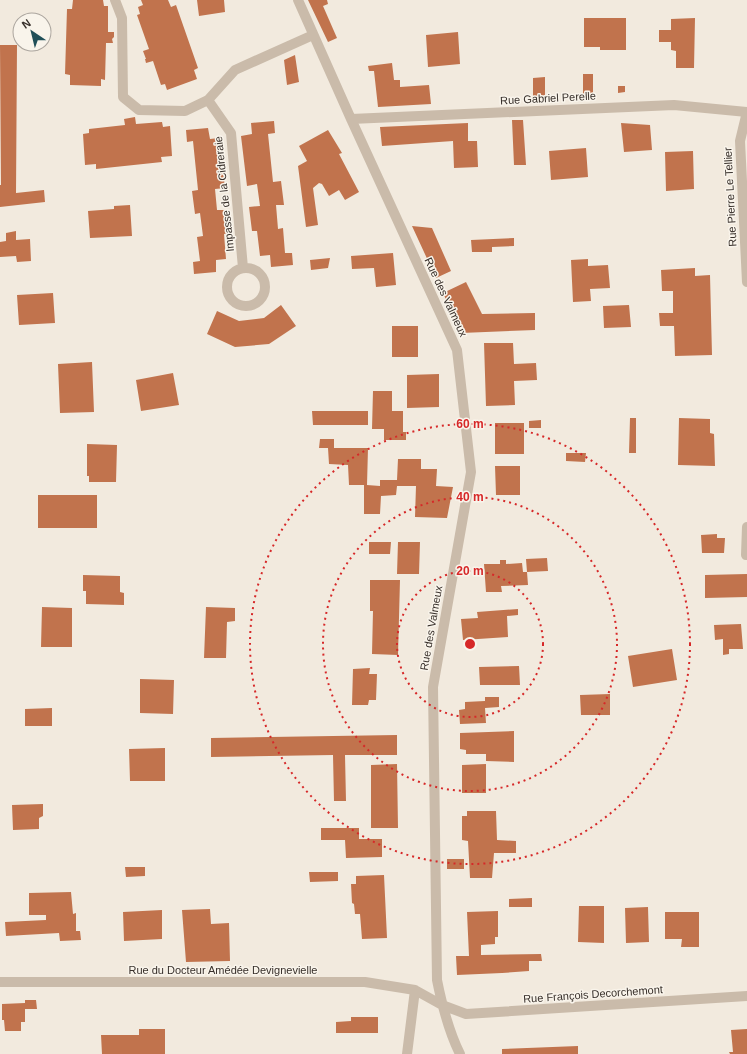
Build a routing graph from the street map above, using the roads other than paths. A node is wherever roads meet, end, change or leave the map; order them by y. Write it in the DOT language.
graph roads {
  1 [pos="115,0"];
  2 [pos="298,0"];
  3 [pos="313,35"];
  4 [pos="208,100"];
  5 [pos="747,112"];
  6 [pos="351,120"];
  7 [pos="243,268"];
  8 [pos="747,282"];
  9 [pos="747,527"];
  10 [pos="747,555"];
  11 [pos="0,982"];
  12 [pos="415,990"];
  13 [pos="747,996"];
  14 [pos="442,1004"];
  15 [pos="407,1054"];
  16 [pos="460,1054"];
  1 -- 4 [label="street"];
  2 -- 3 [label="street, Rue des Valmeux"];
  3 -- 4 [label="street"];
  3 -- 6 [label="street, Rue des Valmeux"];
  4 -- 7 [label="street, Impasse de la Cidreraie"];
  5 -- 6 [label="street, Rue Gabriel Perelle"];
  5 -- 8 [label="street, Rue Pierre Le Tellier"];
  6 -- 14 [label="street, Rue des Valmeux"];
  9 -- 10 [label="street"];
  11 -- 12 [label="street, Rue du Docteur Amédée Devignevielle"];
  12 -- 14 [label="street, Rue du Docteur Amédée Devignevielle"];
  12 -- 15 [label="street"];
  13 -- 14 [label="street, Rue François Decorchemont"];
  14 -- 16 [label="street, Rue des Valmeux"];
}
